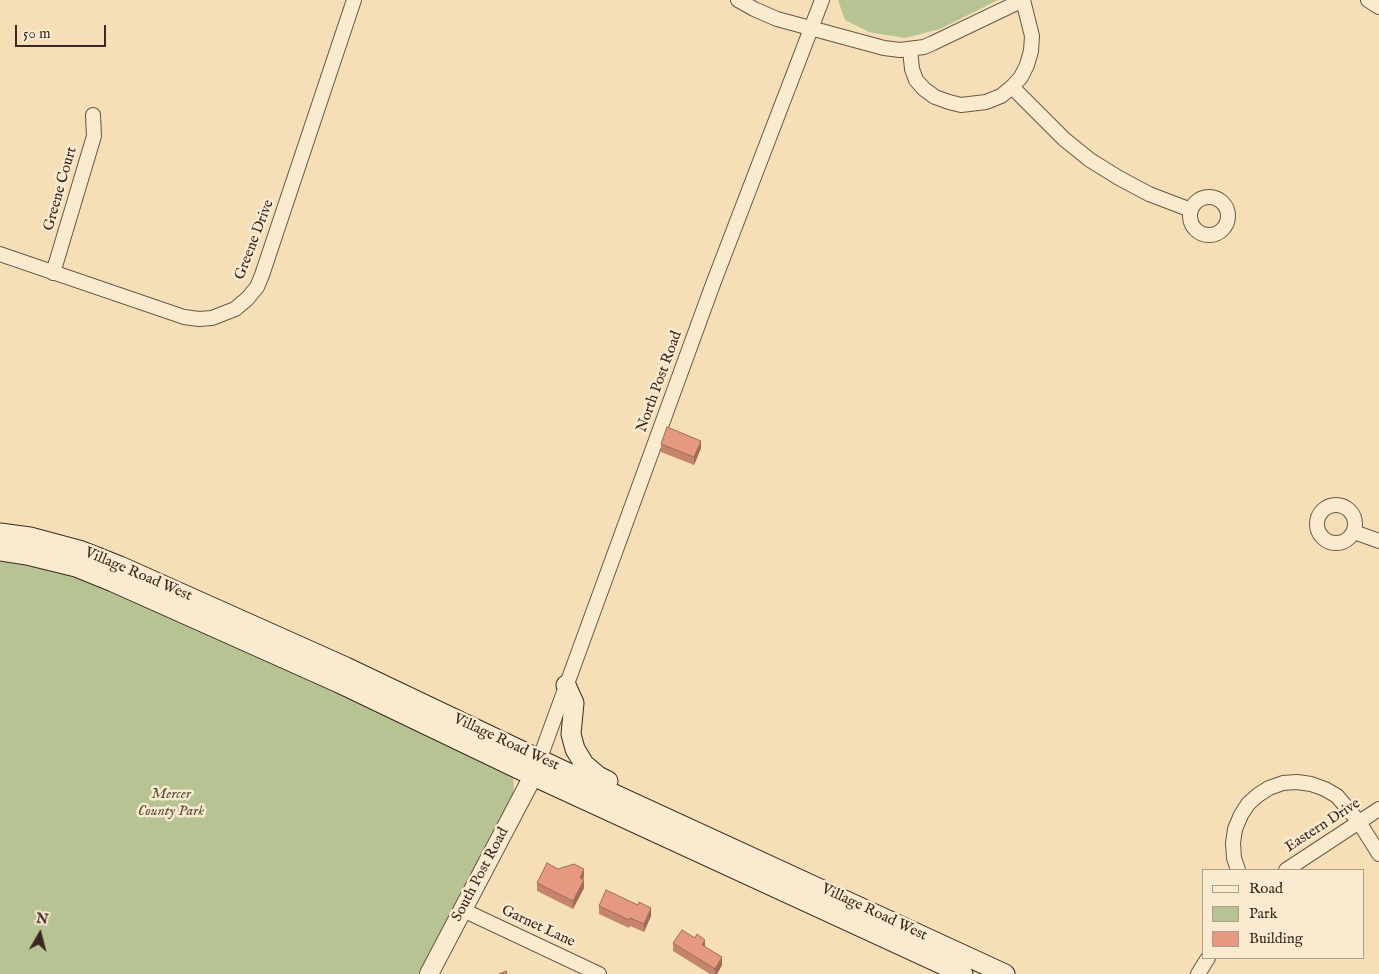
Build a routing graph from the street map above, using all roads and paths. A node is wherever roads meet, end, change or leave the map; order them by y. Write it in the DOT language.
graph roads {
  1 [pos="354,0"];
  2 [pos="738,0"];
  3 [pos="822,0"];
  4 [pos="1023,0"];
  5 [pos="1368,0"];
  6 [pos="1379,7"];
  7 [pos="811,29"];
  8 [pos="910,50"];
  9 [pos="1012,87"];
  10 [pos="93,115"];
  11 [pos="1190,210"];
  12 [pos="0,254"];
  13 [pos="54,272"];
  14 [pos="1354,532"];
  15 [pos="0,533"];
  16 [pos="1379,541"];
  17 [pos="0,551"];
  18 [pos="566,685"];
  19 [pos="536,768"];
  20 [pos="1379,809"];
  21 [pos="1359,822"];
  22 [pos="1379,854"];
  23 [pos="1238,869"];
  24 [pos="1288,869"];
  25 [pos="463,910"];
  26 [pos="877,915"];
  27 [pos="1207,959"];
  28 [pos="429,974"];
  29 [pos="599,974"];
  30 [pos="963,974"];
  31 [pos="1005,974"];
  32 [pos="1198,974"];
  1 -- 13 [label="street, Greene Drive"];
  2 -- 7 [label="street"];
  3 -- 7 [label="street, North Post Road"];
  4 -- 8 [label="street"];
  4 -- 9 [label="street"];
  5 -- 6 [label="street"];
  7 -- 8 [label="street"];
  7 -- 18 [label="street, North Post Road"];
  8 -- 9 [label="street"];
  9 -- 11 [label="street"];
  10 -- 13 [label="street, Greene Court"];
  12 -- 13 [label="street, Greene Drive"];
  14 -- 16 [label="street"];
  15 -- 19 [label="main road, Village Road West"];
  17 -- 19 [label="main road, Village Road West"];
  18 -- 19 [label="street, North Post Road"];
  18 -- 26 [label="main road"];
  19 -- 25 [label="street, South Post Road"];
  19 -- 26 [label="main road, Village Road West"];
  19 -- 30 [label="main road, Village Road West"];
  20 -- 21 [label="street, Eastern Drive"];
  21 -- 22 [label="street"];
  21 -- 23 [label="street"];
  21 -- 24 [label="street, Eastern Drive"];
  25 -- 28 [label="street, South Post Road"];
  25 -- 29 [label="street, Garnet Lane"];
  26 -- 31 [label="main road, Village Road West"];
  27 -- 32 [label="street"];
}
